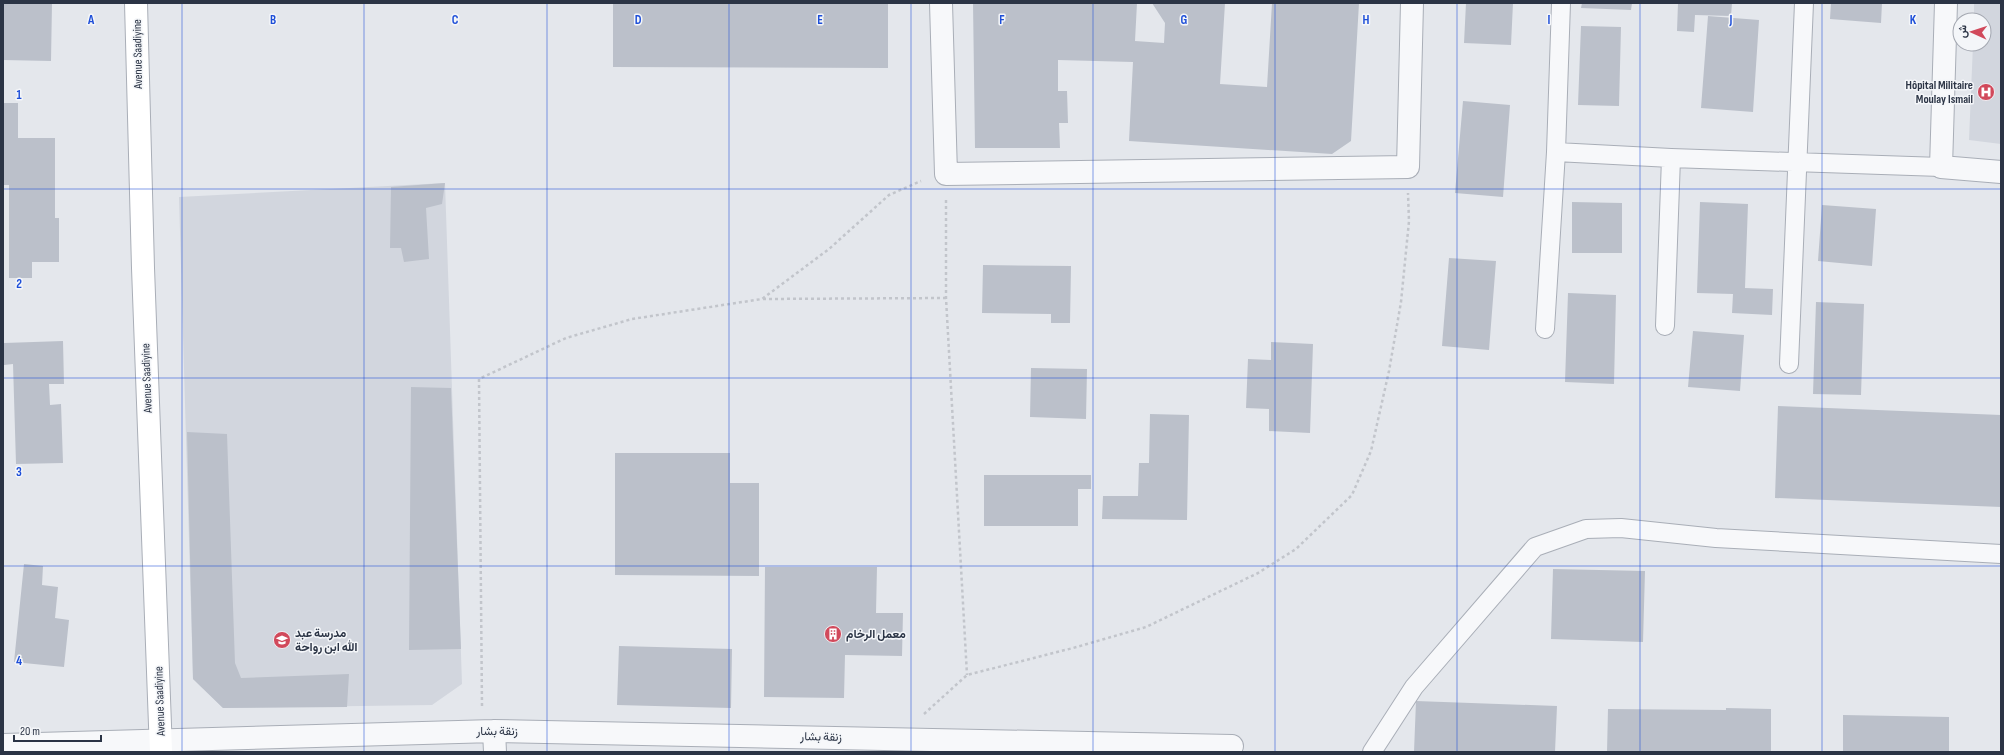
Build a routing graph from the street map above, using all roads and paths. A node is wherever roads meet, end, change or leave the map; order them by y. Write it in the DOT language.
graph roads {
  1 [pos="136,3"];
  2 [pos="941,3"];
  3 [pos="1412,3"];
  4 [pos="1561,3"];
  5 [pos="1804,3"];
  6 [pos="1946,3"];
  7 [pos="1556,152"];
  8 [pos="1671,158"];
  9 [pos="1796,162"];
  10 [pos="1408,167"];
  11 [pos="1941,167"];
  12 [pos="2001,172"];
  13 [pos="946,174"];
  14 [pos="946,298"];
  15 [pos="762,299"];
  16 [pos="1665,326"];
  17 [pos="1545,328"];
  18 [pos="1788,364"];
  19 [pos="2001,554"];
  20 [pos="967,675"];
  21 [pos="488,731"];
  22 [pos="897,738"];
  23 [pos="3,745"];
  24 [pos="161,746"];
  25 [pos="495,752"];
  26 [pos="1229,752"];
  27 [pos="1372,752"];
  1 -- 24 [label="main road, Avenue Saadiyine"];
  2 -- 13 [label="street"];
  3 -- 10 [label="street"];
  4 -- 7 [label="lane"];
  5 -- 9 [label="lane"];
  6 -- 11 [label="street"];
  7 -- 8 [label="lane"];
  7 -- 17 [label="lane"];
  8 -- 9 [label="lane"];
  8 -- 16 [label="lane"];
  9 -- 11 [label="lane"];
  9 -- 18 [label="lane"];
  10 -- 13 [label="street"];
  10 -- 20 [label="path"];
  11 -- 12 [label="street"];
  13 -- 14 [label="path"];
  13 -- 15 [label="path"];
  14 -- 15 [label="path"];
  14 -- 20 [label="path"];
  15 -- 21 [label="path"];
  19 -- 27 [label="lane"];
  20 -- 22 [label="path"];
  21 -- 22 [label="street, زنقة بشار"];
  21 -- 24 [label="street, زنقة بشار"];
  21 -- 25 [label="street"];
  22 -- 26 [label="street, زنقة بشار"];
  23 -- 24 [label="street, زنقة بشار"];
}
